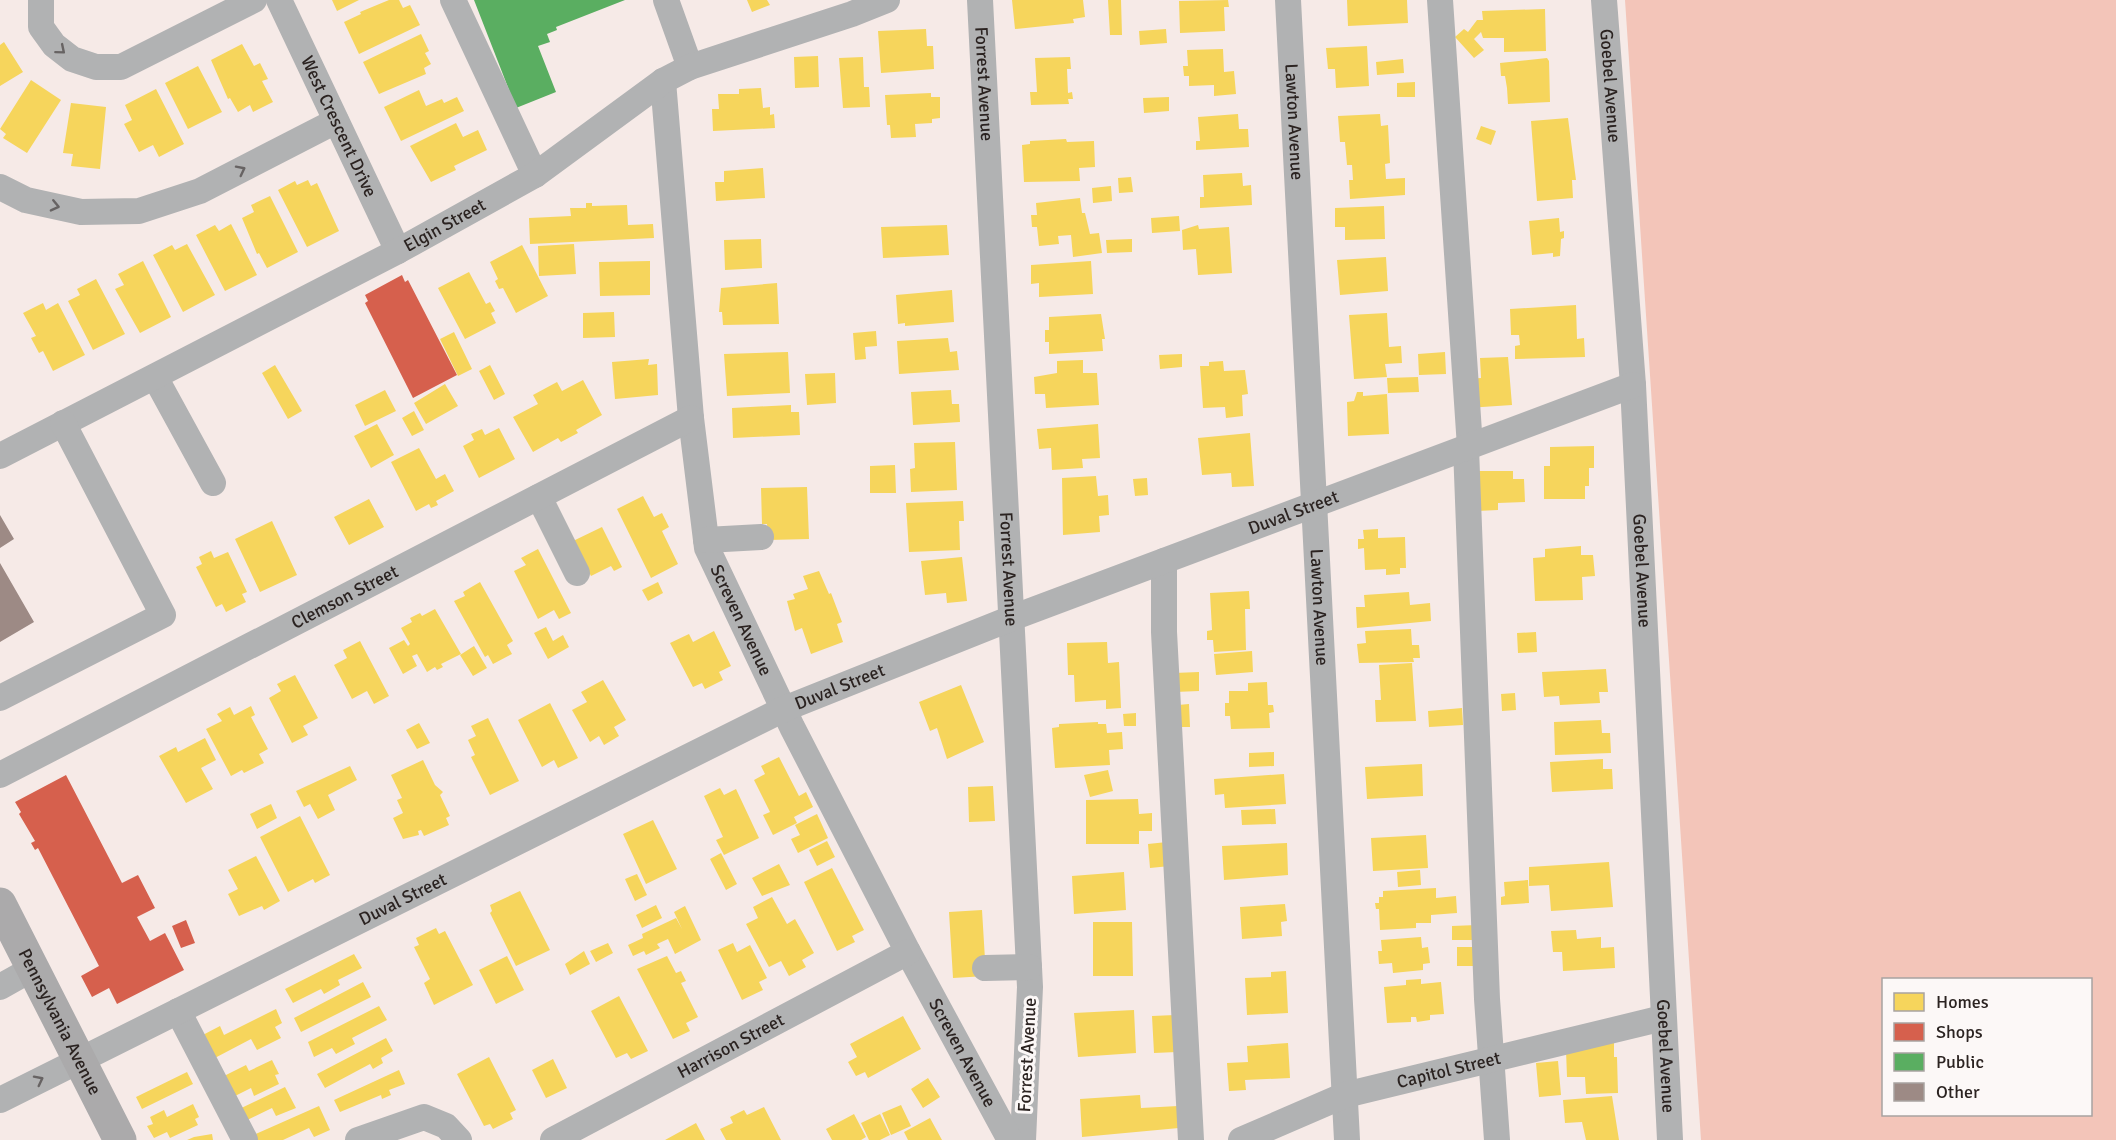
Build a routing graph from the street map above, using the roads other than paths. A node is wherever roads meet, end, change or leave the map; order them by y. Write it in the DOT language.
graph roads {
  1 [pos="41,0"];
  2 [pos="254,0"];
  3 [pos="279,0"];
  4 [pos="453,0"];
  5 [pos="666,0"];
  6 [pos="887,0"];
  7 [pos="980,0"];
  8 [pos="1288,0"];
  9 [pos="1440,0"];
  10 [pos="1604,0"];
  11 [pos="850,7"];
  12 [pos="690,67"];
  13 [pos="663,81"];
  14 [pos="336,121"];
  15 [pos="536,175"];
  16 [pos="0,187"];
  17 [pos="398,251"];
  18 [pos="155,377"];
  19 [pos="1633,385"];
  20 [pos="691,417"];
  21 [pos="63,423"];
  22 [pos="3,448"];
  23 [pos="1468,448"];
  24 [pos="213,483"];
  25 [pos="539,496"];
  26 [pos="1313,506"];
  27 [pos="761,537"];
  28 [pos="706,540"];
  29 [pos="1164,561"];
  30 [pos="577,573"];
  31 [pos="1012,618"];
  32 [pos="0,698"];
  33 [pos="784,709"];
  34 [pos="0,776"];
  35 [pos="0,904"];
  36 [pos="908,952"];
  37 [pos="1029,967"];
  38 [pos="986,968"];
  39 [pos="32,969"];
  40 [pos="0,987"];
  41 [pos="178,1011"];
  42 [pos="1663,1018"];
  43 [pos="79,1060"];
  44 [pos="1492,1060"];
  45 [pos="1345,1095"];
  46 [pos="0,1100"];
  47 [pos="120,1140"];
  48 [pos="245,1140"];
  49 [pos="358,1140"];
  50 [pos="459,1140"];
  51 [pos="553,1140"];
  52 [pos="1010,1140"];
  53 [pos="1023,1140"];
  54 [pos="1191,1140"];
  55 [pos="1241,1140"];
  56 [pos="1347,1140"];
  57 [pos="1497,1140"];
  58 [pos="1670,1140"];
  1 -- 2 [label="street, one-way"];
  3 -- 14 [label="street, West Crescent Drive"];
  4 -- 15 [label="street"];
  5 -- 12 [label="street"];
  6 -- 11 [label="street, Elgin Street"];
  7 -- 31 [label="street, Forrest Avenue"];
  8 -- 26 [label="street, Lawton Avenue"];
  9 -- 23 [label="street"];
  10 -- 19 [label="street, Goebel Avenue"];
  11 -- 12 [label="street, Elgin Street"];
  12 -- 13 [label="street, Elgin Street"];
  13 -- 15 [label="street, Elgin Street"];
  13 -- 20 [label="street, Screven Avenue"];
  16 -- 14 [label="street, one-way"];
  14 -- 17 [label="street, West Crescent Drive"];
  15 -- 17 [label="street, Elgin Street"];
  17 -- 18 [label="street, Elgin Street"];
  18 -- 21 [label="street, Elgin Street"];
  18 -- 24 [label="street"];
  19 -- 23 [label="street, Duval Street"];
  19 -- 42 [label="street, Goebel Avenue"];
  20 -- 25 [label="street, Clemson Street"];
  20 -- 28 [label="street, Screven Avenue"];
  21 -- 22 [label="street, Elgin Street"];
  21 -- 32 [label="street"];
  23 -- 26 [label="street, Duval Street"];
  23 -- 44 [label="street"];
  25 -- 30 [label="street"];
  25 -- 34 [label="street, Clemson Street"];
  26 -- 29 [label="street, Duval Street"];
  26 -- 45 [label="street, Lawton Avenue"];
  27 -- 28 [label="street"];
  28 -- 33 [label="street, Screven Avenue"];
  29 -- 31 [label="street, Duval Street"];
  29 -- 54 [label="street"];
  31 -- 33 [label="street, Duval Street"];
  31 -- 37 [label="street, Forrest Avenue"];
  33 -- 36 [label="street, Screven Avenue"];
  33 -- 41 [label="street, Duval Street"];
  35 -- 39 [label="main road, Pennsylvania Avenue"];
  36 -- 51 [label="street, Harrison Street"];
  36 -- 52 [label="street, Screven Avenue"];
  37 -- 38 [label="street"];
  37 -- 53 [label="street, Forrest Avenue"];
  39 -- 40 [label="street"];
  39 -- 43 [label="main road, Pennsylvania Avenue"];
  41 -- 43 [label="street, Duval Street"];
  41 -- 48 [label="street"];
  42 -- 44 [label="street, Capitol Street"];
  42 -- 58 [label="street, Goebel Avenue"];
  46 -- 43 [label="street, Duval Street, one-way"];
  43 -- 47 [label="main road, Pennsylvania Avenue"];
  44 -- 45 [label="street, Capitol Street"];
  44 -- 57 [label="street"];
  45 -- 55 [label="street, Capitol Street"];
  45 -- 56 [label="street, Lawton Avenue"];
  49 -- 50 [label="street"];
}
